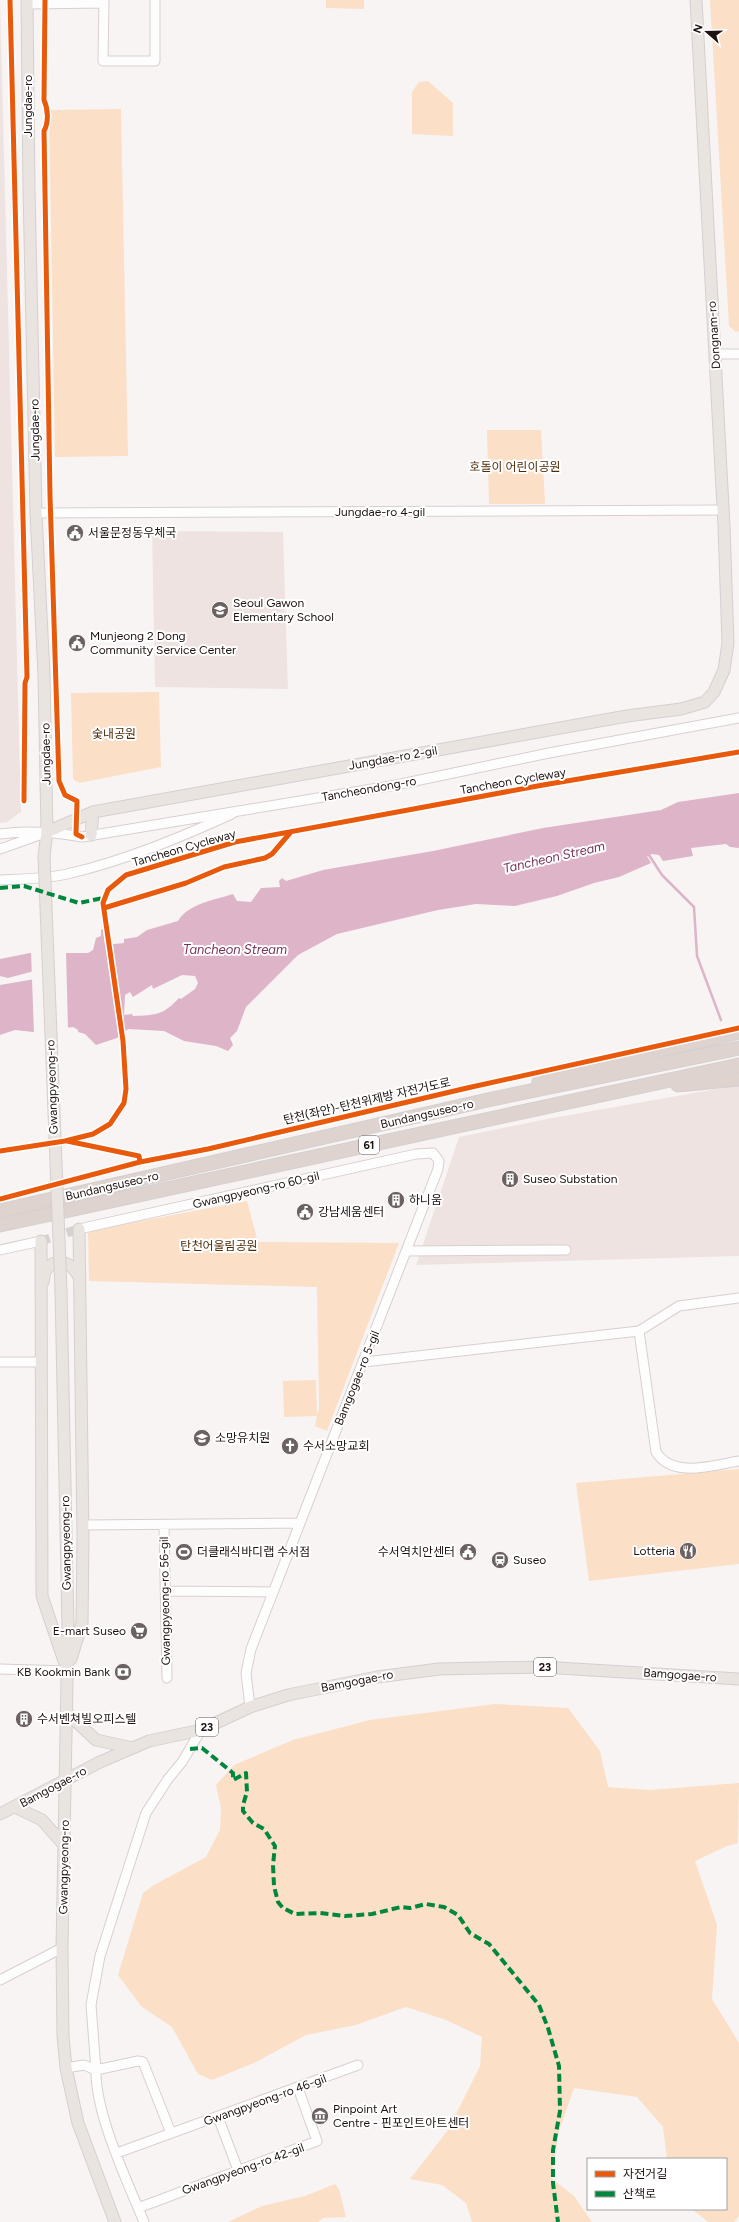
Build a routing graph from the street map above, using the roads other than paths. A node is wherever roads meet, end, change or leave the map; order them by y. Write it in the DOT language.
graph roads {
  1 [pos="155,0"];
  2 [pos="696,0"];
  3 [pos="27,2"];
  4 [pos="104,2"];
  5 [pos="716,354"];
  6 [pos="739,354"];
  7 [pos="723,510"];
  8 [pos="36,513"];
  9 [pos="724,670"];
  10 [pos="739,718"];
  11 [pos="245,808"];
  12 [pos="93,812"];
  13 [pos="47,832"];
  14 [pos="0,834"];
  15 [pos="91,835"];
  16 [pos="0,849"];
  17 [pos="44,856"];
  18 [pos="0,880"];
  19 [pos="739,1032"];
  20 [pos="736,1048"];
  21 [pos="738,1065"];
  22 [pos="739,1079"];
  23 [pos="618,1090"];
  24 [pos="492,1099"];
  25 [pos="433,1153"];
  26 [pos="0,1211"];
  27 [pos="0,1225"];
  28 [pos="79,1229"];
  29 [pos="41,1241"];
  30 [pos="0,1250"];
  31 [pos="566,1250"];
  32 [pos="406,1252"];
  33 [pos="79,1277"];
  34 [pos="40,1291"];
  35 [pos="739,1298"];
  36 [pos="639,1331"];
  37 [pos="0,1362"];
  38 [pos="40,1362"];
  39 [pos="364,1362"];
  40 [pos="739,1461"];
  41 [pos="298,1523"];
  42 [pos="83,1525"];
  43 [pos="164,1525"];
  44 [pos="165,1591"];
  45 [pos="272,1592"];
  46 [pos="0,1669"];
  47 [pos="68,1671"];
  48 [pos="167,1678"];
  49 [pos="739,1679"];
  50 [pos="250,1708"];
  51 [pos="67,1713"];
  52 [pos="201,1730"];
  53 [pos="134,1748"];
  54 [pos="65,1780"];
  55 [pos="15,1807"];
  56 [pos="0,1814"];
  57 [pos="64,1845"];
  58 [pos="62,1948"];
  59 [pos="0,1980"];
  60 [pos="358,2065"];
  61 [pos="66,2068"];
  62 [pos="96,2070"];
  63 [pos="298,2088"];
  64 [pos="218,2118"];
  65 [pos="171,2133"];
  66 [pos="117,2153"];
  67 [pos="238,2170"];
  68 [pos="138,2208"];
  69 [pos="115,2222"];
  70 [pos="144,2222"];
  1 -- 4 [label="street, Jungdae-ro"];
  2 -- 5 [label="main road, Dongnam-ro"];
  3 -- 4 [label="street, Jungdae-ro"];
  3 -- 8 [label="main road, Jungdae-ro"];
  5 -- 6 [label="street"];
  5 -- 7 [label="main road, Dongnam-ro"];
  7 -- 8 [label="street, Jungdae-ro 4-gil"];
  7 -- 9 [label="main road, Dongnam-ro"];
  8 -- 13 [label="main road, Jungdae-ro"];
  9 -- 12 [label="main road, Jungdae-ro 2-gil"];
  10 -- 11 [label="street, Tancheondong-ro"];
  11 -- 15 [label="street, Tancheondong-ro"];
  11 -- 18 [label="street"];
  12 -- 13 [label="main road, Jungdae-ro 2-gil"];
  12 -- 15 [label="main road"];
  13 -- 14 [label="street"];
  13 -- 15 [label="street, Tancheondong-ro"];
  13 -- 16 [label="street, Tancheondong-ro"];
  13 -- 17 [label="main road, Jungdae-ro"];
  17 -- 47 [label="main road, Gwangpyeong-ro, bridge"];
  19 -- 24 [label="highway"];
  20 -- 24 [label="highway, Bundangsuseo-ro / 61"];
  21 -- 23 [label="highway, Bundangsuseo-ro / 61"];
  22 -- 23 [label="highway"];
  23 -- 27 [label="highway, Bundangsuseo-ro / 61"];
  24 -- 26 [label="highway, Bundangsuseo-ro / 61"];
  25 -- 28 [label="street, Gwangpyeong-ro 60-gil"];
  25 -- 32 [label="street, Bamgogae-ro 5-gil"];
  28 -- 33 [label="main road"];
  29 -- 30 [label="street"];
  29 -- 34 [label="main road"];
  31 -- 32 [label="street"];
  32 -- 39 [label="street, Bamgogae-ro 5-gil"];
  33 -- 34 [label="main road"];
  33 -- 42 [label="main road"];
  34 -- 38 [label="main road"];
  35 -- 36 [label="street"];
  36 -- 39 [label="street"];
  36 -- 40 [label="street"];
  37 -- 38 [label="street"];
  38 -- 47 [label="main road"];
  39 -- 41 [label="street, Bamgogae-ro 5-gil"];
  41 -- 43 [label="street, Gwangpyeong-ro 56-gil"];
  41 -- 45 [label="street, Bamgogae-ro 5-gil"];
  42 -- 43 [label="street, Gwangpyeong-ro 56-gil"];
  42 -- 47 [label="main road"];
  43 -- 44 [label="street, Gwangpyeong-ro 56-gil"];
  44 -- 45 [label="street"];
  44 -- 48 [label="street, Gwangpyeong-ro 56-gil"];
  45 -- 50 [label="street, Bamgogae-ro 5-gil"];
  46 -- 47 [label="street"];
  47 -- 51 [label="main road, Gwangpyeong-ro"];
  49 -- 50 [label="main road, Bamgogae-ro / 23"];
  50 -- 52 [label="main road, Bamgogae-ro / 23"];
  51 -- 53 [label="main road"];
  51 -- 54 [label="main road, Gwangpyeong-ro"];
  52 -- 53 [label="main road, Bamgogae-ro / 23"];
  52 -- 62 [label="street"];
  53 -- 54 [label="main road, Bamgogae-ro / 23"];
  54 -- 55 [label="main road, Bamgogae-ro / 23"];
  54 -- 57 [label="main road, Gwangpyeong-ro"];
  55 -- 56 [label="main road, Bamgogae-ro / 23"];
  55 -- 57 [label="main road"];
  57 -- 58 [label="main road, Gwangpyeong-ro"];
  58 -- 59 [label="street"];
  58 -- 61 [label="main road, Gwangpyeong-ro"];
  60 -- 63 [label="street, Gwangpyeong-ro 46-gil"];
  61 -- 62 [label="street"];
  61 -- 69 [label="main road, Gwangpyeong-ro"];
  62 -- 65 [label="street"];
  62 -- 66 [label="street"];
  63 -- 64 [label="street, Gwangpyeong-ro 46-gil"];
  63 -- 67 [label="street, Gwangpyeong-ro 42-gil"];
  64 -- 65 [label="street, Gwangpyeong-ro 46-gil"];
  64 -- 67 [label="street"];
  65 -- 66 [label="street, Gwangpyeong-ro 46-gil"];
  66 -- 68 [label="street"];
  67 -- 68 [label="street, Gwangpyeong-ro 42-gil"];
  68 -- 70 [label="street"];
}
